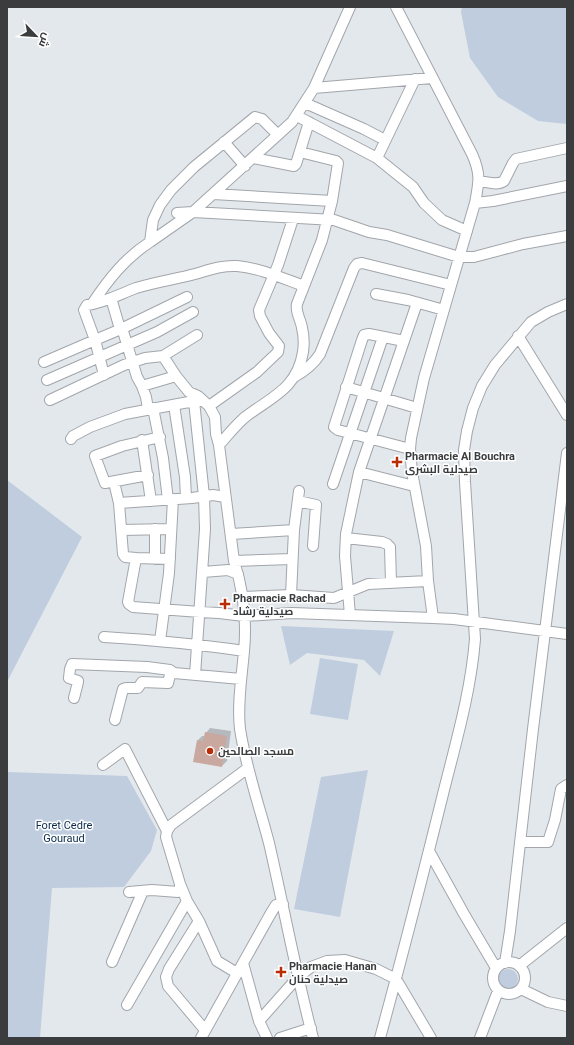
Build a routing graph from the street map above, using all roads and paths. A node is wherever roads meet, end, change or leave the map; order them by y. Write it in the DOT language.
graph roads {
  1 [pos="350,7"];
  2 [pos="396,7"];
  3 [pos="432,78"];
  4 [pos="415,79"];
  5 [pos="314,88"];
  6 [pos="305,103"];
  7 [pos="297,116"];
  8 [pos="309,122"];
  9 [pos="278,136"];
  10 [pos="385,140"];
  11 [pos="224,142"];
  12 [pos="567,148"];
  13 [pos="300,152"];
  14 [pos="253,158"];
  15 [pos="377,158"];
  16 [pos="245,166"];
  17 [pos="479,181"];
  18 [pos="567,186"];
  19 [pos="213,194"];
  20 [pos="332,201"];
  21 [pos="476,203"];
  22 [pos="193,212"];
  23 [pos="177,214"];
  24 [pos="293,219"];
  25 [pos="328,221"];
  26 [pos="468,231"];
  27 [pos="567,236"];
  28 [pos="150,242"];
  29 [pos="459,257"];
  30 [pos="274,274"];
  31 [pos="451,285"];
  32 [pos="304,286"];
  33 [pos="376,294"];
  34 [pos="187,296"];
  35 [pos="111,298"];
  36 [pos="417,303"];
  37 [pos="92,304"];
  38 [pos="567,304"];
  39 [pos="444,310"];
  40 [pos="193,312"];
  41 [pos="121,328"];
  42 [pos="197,334"];
  43 [pos="518,336"];
  44 [pos="383,337"];
  45 [pos="95,340"];
  46 [pos="404,341"];
  47 [pos="127,345"];
  48 [pos="64,353"];
  49 [pos="163,356"];
  50 [pos="99,358"];
  51 [pos="44,362"];
  52 [pos="133,362"];
  53 [pos="71,370"];
  54 [pos="104,375"];
  55 [pos="176,376"];
  56 [pos="294,377"];
  57 [pos="47,380"];
  58 [pos="142,386"];
  59 [pos="346,387"];
  60 [pos="365,393"];
  61 [pos="384,398"];
  62 [pos="50,400"];
  63 [pos="194,401"];
  64 [pos="207,404"];
  65 [pos="174,405"];
  66 [pos="417,408"];
  67 [pos="151,409"];
  68 [pos="567,415"];
  69 [pos="351,433"];
  70 [pos="160,437"];
  71 [pos="371,438"];
  72 [pos="71,439"];
  73 [pos="142,440"];
  74 [pos="219,445"];
  75 [pos="410,448"];
  76 [pos="567,453"];
  77 [pos="359,472"];
  78 [pos="148,475"];
  79 [pos="114,482"];
  80 [pos="333,484"];
  81 [pos="414,486"];
  82 [pos="204,496"];
  83 [pos="225,497"];
  84 [pos="186,498"];
  85 [pos="171,500"];
  86 [pos="151,501"];
  87 [pos="119,503"];
  88 [pos="155,529"];
  89 [pos="171,529"];
  90 [pos="121,530"];
  91 [pos="294,530"];
  92 [pos="231,534"];
  93 [pos="346,538"];
  94 [pos="313,546"];
  95 [pos="136,558"];
  96 [pos="154,559"];
  97 [pos="170,559"];
  98 [pos="292,559"];
  99 [pos="234,561"];
  100 [pos="203,572"];
  101 [pos="238,574"];
  102 [pos="428,581"];
  103 [pos="391,583"];
  104 [pos="348,591"];
  105 [pos="291,595"];
  106 [pos="242,597"];
  107 [pos="164,610"];
  108 [pos="200,612"];
  109 [pos="350,615"];
  110 [pos="244,616"];
  111 [pos="433,618"];
  112 [pos="474,622"];
  113 [pos="545,632"];
  114 [pos="567,634"];
  115 [pos="104,637"];
  116 [pos="160,641"];
  117 [pos="198,644"];
  118 [pos="244,651"];
  119 [pos="171,671"];
  120 [pos="195,675"];
  121 [pos="241,679"];
  122 [pos="74,698"];
  123 [pos="115,720"];
  124 [pos="103,764"];
  125 [pos="248,768"];
  126 [pos="567,785"];
  127 [pos="167,831"];
  128 [pos="520,842"];
  129 [pos="429,851"];
  130 [pos="180,884"];
  131 [pos="143,891"];
  132 [pos="129,892"];
  133 [pos="187,901"];
  134 [pos="283,904"];
  135 [pos="199,921"];
  136 [pos="567,928"];
  137 [pos="112,962"];
  138 [pos="243,963"];
  139 [pos="501,965"];
  140 [pos="519,966"];
  141 [pos="237,974"];
  142 [pos="298,977"];
  143 [pos="396,979"];
  144 [pos="521,989"];
  145 [pos="498,990"];
  146 [pos="127,1004"];
  147 [pos="567,1006"];
  148 [pos="259,1021"];
  149 [pos="312,1033"];
  150 [pos="203,1034"];
  151 [pos="266,1038"];
  152 [pos="280,1038"];
  153 [pos="380,1038"];
  154 [pos="431,1038"];
  155 [pos="480,1038"];
  1 -- 5 [label="street"];
  2 -- 3 [label="street"];
  3 -- 4 [label="street"];
  3 -- 17 [label="street"];
  4 -- 5 [label="street"];
  4 -- 10 [label="street"];
  5 -- 6 [label="street"];
  6 -- 7 [label="street"];
  6 -- 10 [label="street"];
  7 -- 8 [label="street"];
  7 -- 9 [label="street"];
  8 -- 13 [label="street"];
  8 -- 15 [label="street"];
  9 -- 11 [label="street"];
  9 -- 14 [label="street"];
  10 -- 15 [label="street"];
  11 -- 16 [label="street"];
  11 -- 28 [label="street"];
  12 -- 17 [label="street"];
  13 -- 14 [label="street"];
  13 -- 20 [label="street"];
  14 -- 16 [label="street"];
  15 -- 26 [label="street"];
  16 -- 19 [label="street"];
  17 -- 21 [label="street"];
  18 -- 21 [label="street"];
  19 -- 20 [label="street"];
  19 -- 22 [label="street"];
  20 -- 25 [label="street"];
  21 -- 26 [label="street"];
  22 -- 23 [label="street"];
  22 -- 24 [label="street"];
  22 -- 28 [label="street"];
  24 -- 25 [label="street"];
  24 -- 30 [label="street"];
  25 -- 29 [label="street"];
  25 -- 32 [label="street"];
  26 -- 29 [label="street"];
  27 -- 29 [label="street"];
  28 -- 37 [label="street"];
  29 -- 31 [label="street"];
  30 -- 32 [label="street"];
  30 -- 35 [label="street"];
  30 -- 64 [label="street"];
  31 -- 39 [label="street"];
  31 -- 56 [label="street"];
  32 -- 56 [label="street"];
  33 -- 36 [label="street"];
  34 -- 41 [label="street"];
  35 -- 37 [label="street"];
  35 -- 41 [label="street"];
  36 -- 39 [label="street"];
  36 -- 46 [label="street"];
  37 -- 45 [label="street"];
  38 -- 43 [label="street"];
  39 -- 66 [label="street"];
  40 -- 47 [label="street"];
  41 -- 45 [label="street"];
  41 -- 47 [label="street"];
  42 -- 49 [label="street"];
  43 -- 68 [label="street"];
  43 -- 112 [label="street"];
  44 -- 46 [label="street"];
  44 -- 59 [label="street"];
  44 -- 60 [label="street"];
  45 -- 48 [label="street"];
  45 -- 50 [label="street"];
  46 -- 61 [label="street"];
  47 -- 50 [label="street"];
  47 -- 52 [label="street"];
  48 -- 51 [label="street"];
  48 -- 53 [label="street"];
  49 -- 52 [label="street"];
  49 -- 55 [label="street"];
  50 -- 53 [label="street"];
  50 -- 54 [label="street"];
  52 -- 54 [label="street"];
  52 -- 58 [label="street"];
  53 -- 57 [label="street"];
  54 -- 62 [label="street"];
  55 -- 58 [label="street"];
  55 -- 64 [label="street"];
  56 -- 74 [label="street"];
  58 -- 67 [label="street"];
  59 -- 60 [label="street"];
  59 -- 69 [label="street"];
  60 -- 61 [label="street"];
  60 -- 69 [label="street"];
  61 -- 66 [label="street"];
  61 -- 71 [label="street"];
  63 -- 64 [label="street"];
  63 -- 65 [label="street"];
  63 -- 82 [label="street"];
  64 -- 74 [label="street"];
  65 -- 67 [label="street"];
  65 -- 84 [label="street"];
  66 -- 75 [label="street"];
  67 -- 70 [label="street"];
  67 -- 72 [label="street"];
  69 -- 71 [label="street"];
  69 -- 80 [label="street"];
  70 -- 73 [label="street"];
  70 -- 85 [label="street"];
  71 -- 75 [label="street"];
  71 -- 77 [label="street"];
  73 -- 78 [label="street"];
  73 -- 79 [label="street"];
  74 -- 83 [label="street"];
  75 -- 81 [label="street"];
  76 -- 113 [label="street"];
  77 -- 81 [label="street"];
  77 -- 93 [label="street"];
  78 -- 79 [label="street"];
  78 -- 86 [label="street"];
  79 -- 87 [label="street"];
  81 -- 102 [label="street"];
  82 -- 83 [label="street"];
  82 -- 84 [label="street"];
  82 -- 100 [label="street"];
  83 -- 92 [label="street"];
  84 -- 85 [label="street"];
  85 -- 86 [label="street"];
  85 -- 89 [label="street"];
  86 -- 87 [label="street"];
  87 -- 90 [label="street"];
  88 -- 89 [label="street"];
  88 -- 90 [label="street"];
  88 -- 96 [label="street"];
  89 -- 97 [label="street"];
  90 -- 95 [label="street"];
  91 -- 92 [label="street"];
  91 -- 94 [label="street"];
  91 -- 98 [label="street"];
  92 -- 99 [label="street"];
  93 -- 103 [label="street"];
  93 -- 104 [label="street"];
  95 -- 96 [label="street"];
  95 -- 107 [label="street"];
  96 -- 97 [label="street"];
  97 -- 107 [label="street"];
  98 -- 99 [label="street"];
  98 -- 105 [label="street"];
  99 -- 101 [label="street"];
  100 -- 101 [label="street"];
  100 -- 108 [label="street"];
  101 -- 106 [label="street"];
  102 -- 103 [label="street"];
  102 -- 111 [label="street"];
  103 -- 104 [label="street"];
  104 -- 105 [label="street"];
  104 -- 109 [label="street"];
  105 -- 106 [label="street"];
  106 -- 110 [label="street"];
  107 -- 108 [label="street"];
  107 -- 116 [label="street"];
  108 -- 110 [label="street"];
  108 -- 117 [label="street"];
  109 -- 110 [label="street"];
  109 -- 111 [label="street"];
  110 -- 118 [label="street"];
  111 -- 112 [label="street"];
  112 -- 113 [label="street"];
  112 -- 129 [label="street"];
  113 -- 114 [label="street"];
  113 -- 128 [label="street"];
  115 -- 116 [label="street"];
  116 -- 117 [label="street"];
  117 -- 118 [label="street"];
  117 -- 120 [label="street"];
  118 -- 121 [label="street"];
  119 -- 120 [label="street"];
  119 -- 122 [label="street"];
  119 -- 123 [label="street"];
  120 -- 121 [label="street"];
  121 -- 125 [label="street"];
  124 -- 127 [label="street"];
  125 -- 127 [label="street"];
  125 -- 134 [label="street"];
  126 -- 128 [label="street"];
  127 -- 130 [label="street"];
  128 -- 139 [label="street"];
  129 -- 139 [label="street"];
  129 -- 143 [label="street"];
  130 -- 131 [label="street"];
  130 -- 133 [label="street"];
  131 -- 132 [label="street"];
  131 -- 137 [label="street"];
  133 -- 135 [label="street"];
  133 -- 146 [label="street"];
  134 -- 138 [label="street"];
  134 -- 142 [label="street"];
  135 -- 141 [label="street"];
  135 -- 150 [label="street"];
  136 -- 140 [label="street"];
  138 -- 141 [label="street"];
  138 -- 148 [label="street"];
  139 -- 140 [label="street"];
  139 -- 145 [label="street"];
  140 -- 144 [label="street"];
  141 -- 150 [label="street"];
  142 -- 143 [label="street"];
  142 -- 148 [label="street"];
  142 -- 149 [label="street"];
  143 -- 153 [label="street"];
  143 -- 154 [label="street"];
  144 -- 145 [label="street"];
  144 -- 147 [label="street"];
  145 -- 155 [label="street"];
  148 -- 151 [label="street"];
  149 -- 152 [label="street"];
}
